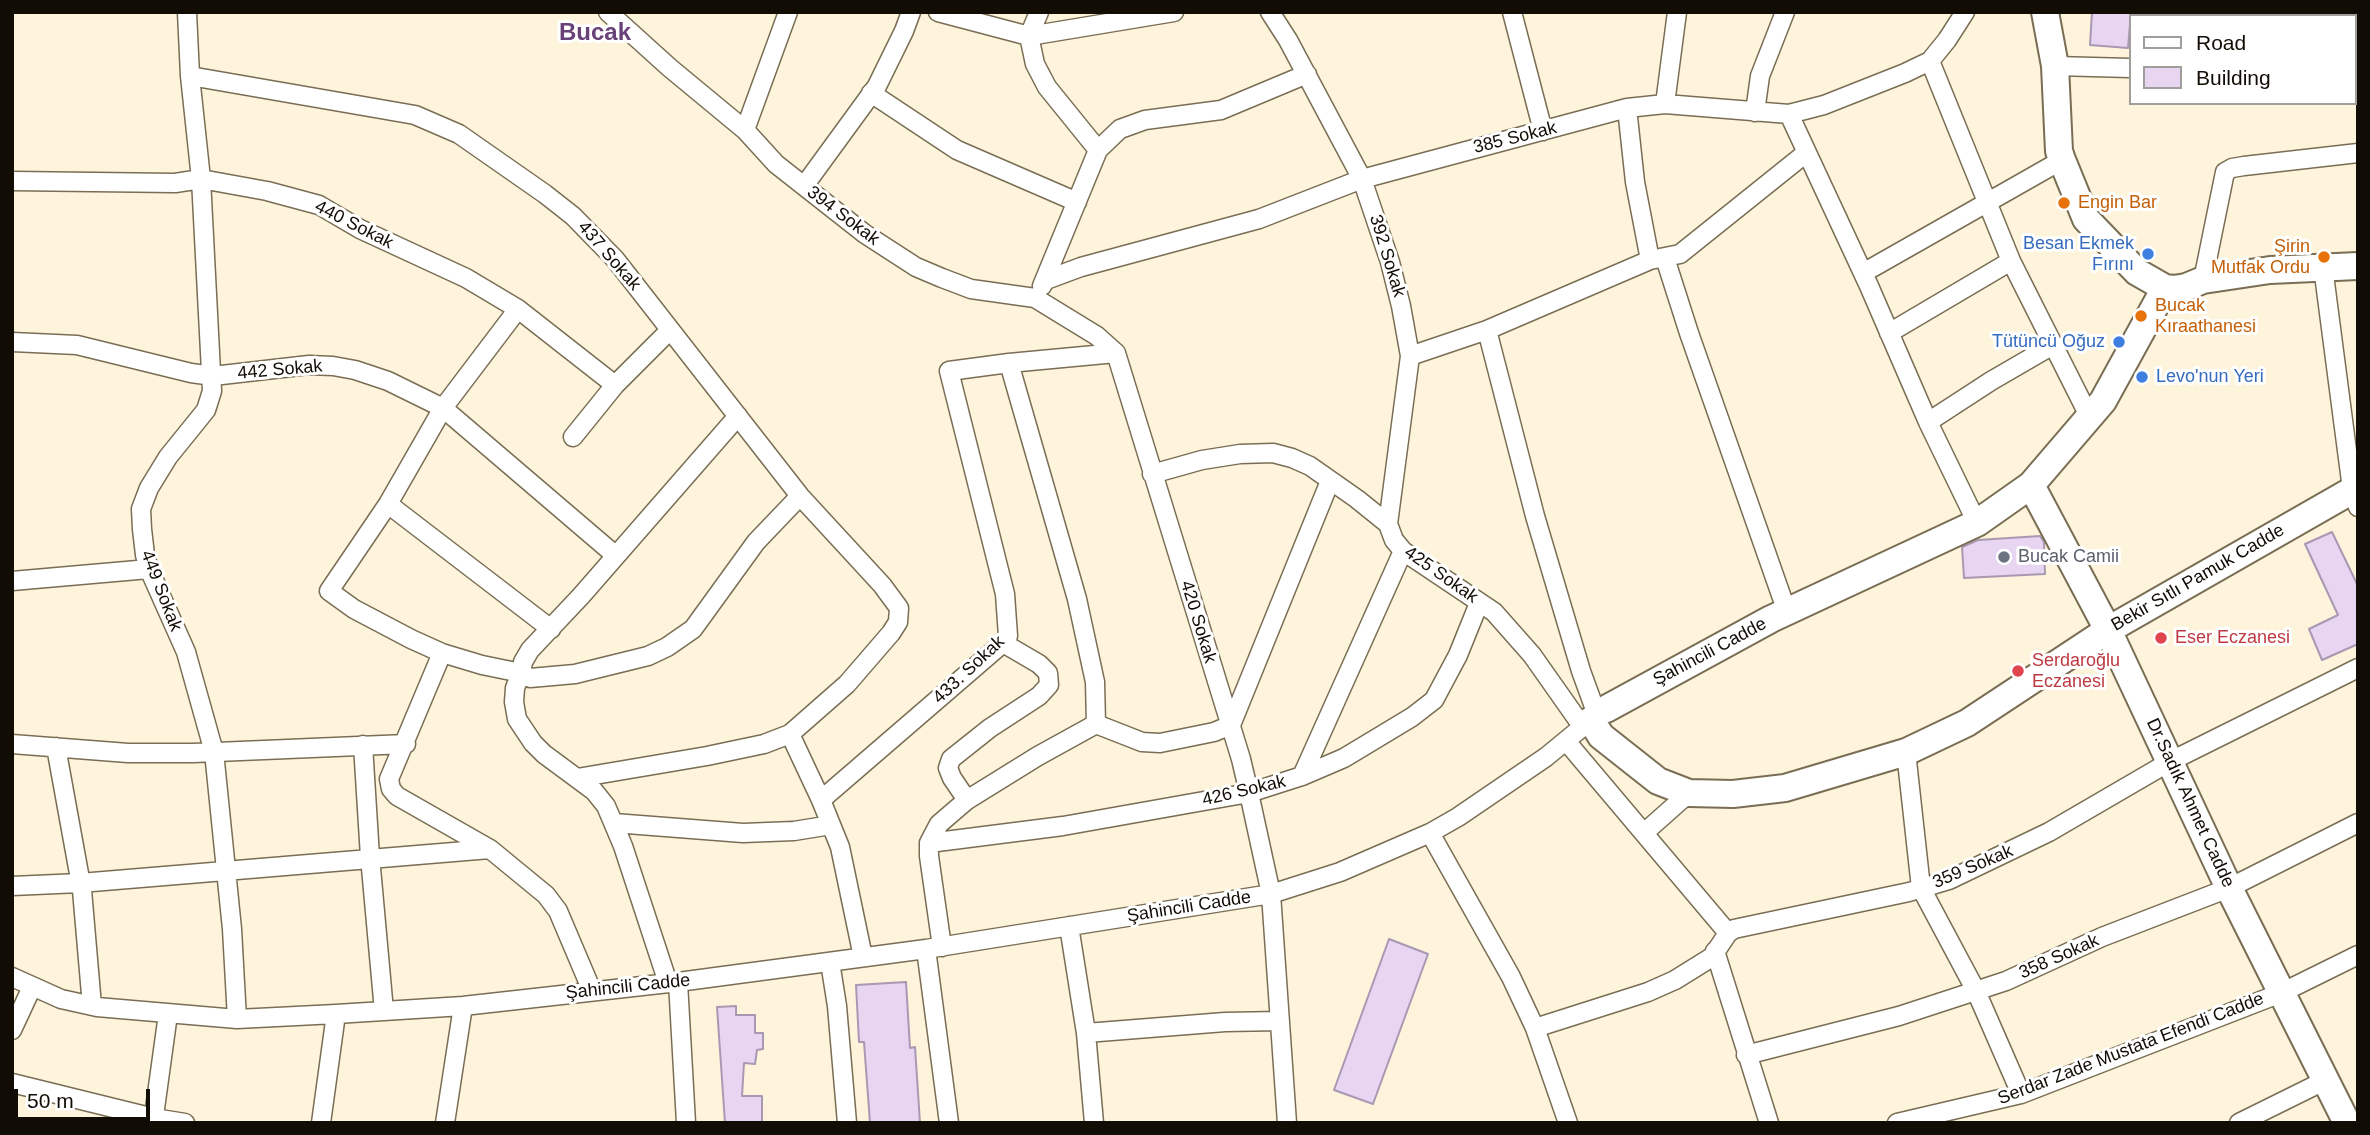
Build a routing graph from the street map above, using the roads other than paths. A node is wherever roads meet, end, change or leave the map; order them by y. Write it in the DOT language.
graph roads {
  1 [pos="187,12"];
  2 [pos="608,12"];
  3 [pos="788,12"];
  4 [pos="911,12"];
  5 [pos="938,12"];
  6 [pos="1039,12"];
  7 [pos="1174,12"];
  8 [pos="1270,12"];
  9 [pos="1512,12"];
  10 [pos="1677,12"];
  11 [pos="1785,12"];
  12 [pos="1965,12"];
  13 [pos="2045,12"];
  14 [pos="1029,36"];
  15 [pos="1930,61"];
  16 [pos="2055,66"];
  17 [pos="2128,68"];
  18 [pos="1307,74"];
  19 [pos="190,76"];
  20 [pos="871,93"];
  21 [pos="1665,104"];
  22 [pos="1627,108"];
  23 [pos="1755,112"];
  24 [pos="1788,114"];
  25 [pos="745,130"];
  26 [pos="1543,131"];
  27 [pos="1098,150"];
  28 [pos="1806,153"];
  29 [pos="2358,153"];
  30 [pos="2062,160"];
  31 [pos="201,179"];
  32 [pos="1362,179"];
  33 [pos="12,181"];
  34 [pos="804,186"];
  35 [pos="1987,201"];
  36 [pos="1077,202"];
  37 [pos="1657,259"];
  38 [pos="2011,261"];
  39 [pos="2358,266"];
  40 [pos="2323,267"];
  41 [pos="1863,274"];
  42 [pos="2203,280"];
  43 [pos="1046,281"];
  44 [pos="2165,288"];
  45 [pos="1035,298"];
  46 [pos="518,309"];
  47 [pos="670,330"];
  48 [pos="1487,330"];
  49 [pos="1889,333"];
  50 [pos="12,342"];
  51 [pos="2053,345"];
  52 [pos="1116,353"];
  53 [pos="1410,356"];
  54 [pos="1009,363"];
  55 [pos="212,376"];
  56 [pos="615,385"];
  57 [pos="443,408"];
  58 [pos="738,416"];
  59 [pos="2090,418"];
  60 [pos="1928,422"];
  61 [pos="573,437"];
  62 [pos="1152,474"];
  63 [pos="1331,481"];
  64 [pos="2031,485"];
  65 [pos="2356,494"];
  66 [pos="800,496"];
  67 [pos="388,504"];
  68 [pos="1977,523"];
  69 [pos="1388,524"];
  70 [pos="1403,551"];
  71 [pos="615,555"];
  72 [pos="149,569"];
  73 [pos="12,581"];
  74 [pos="1479,603"];
  75 [pos="1787,612"];
  76 [pos="551,629"];
  77 [pos="2109,630"];
  78 [pos="1003,643"];
  79 [pos="442,653"];
  80 [pos="2358,668"];
  81 [pos="522,673"];
  82 [pos="1594,717"];
  83 [pos="1096,724"];
  84 [pos="1231,725"];
  85 [pos="790,733"];
  86 [pos="1566,741"];
  87 [pos="12,744"];
  88 [pos="406,744"];
  89 [pos="363,745"];
  90 [pos="56,747"];
  91 [pos="214,752"];
  92 [pos="1906,752"];
  93 [pos="2171,761"];
  94 [pos="1302,776"];
  95 [pos="577,778"];
  96 [pos="1249,793"];
  97 [pos="1689,793"];
  98 [pos="821,800"];
  99 [pos="967,800"];
  100 [pos="614,823"];
  101 [pos="2358,823"];
  102 [pos="831,825"];
  103 [pos="1645,832"];
  104 [pos="1430,833"];
  105 [pos="929,843"];
  106 [pos="490,849"];
  107 [pos="370,857"];
  108 [pos="225,871"];
  109 [pos="80,883"];
  110 [pos="12,886"];
  111 [pos="1921,888"];
  112 [pos="2229,888"];
  113 [pos="1271,894"];
  114 [pos="1069,926"];
  115 [pos="1728,933"];
  116 [pos="934,948"];
  117 [pos="1716,951"];
  118 [pos="2358,955"];
  119 [pos="863,957"];
  120 [pos="830,962"];
  121 [pos="12,977"];
  122 [pos="673,983"];
  123 [pos="32,987"];
  124 [pos="592,991"];
  125 [pos="1976,991"];
  126 [pos="2281,993"];
  127 [pos="92,1006"];
  128 [pos="463,1006"];
  129 [pos="384,1011"];
  130 [pos="168,1014"];
  131 [pos="336,1014"];
  132 [pos="237,1019"];
  133 [pos="1280,1021"];
  134 [pos="1535,1028"];
  135 [pos="12,1030"];
  136 [pos="1087,1033"];
  137 [pos="1746,1055"];
  138 [pos="2324,1081"];
  139 [pos="12,1083"];
  140 [pos="2021,1094"];
  141 [pos="154,1120"];
  142 [pos="185,1123"];
  143 [pos="321,1123"];
  144 [pos="445,1123"];
  145 [pos="686,1123"];
  146 [pos="847,1123"];
  147 [pos="949,1123"];
  148 [pos="1094,1123"];
  149 [pos="1287,1123"];
  150 [pos="1568,1123"];
  151 [pos="1769,1123"];
  152 [pos="1897,1123"];
  153 [pos="2239,1123"];
  154 [pos="2347,1123"];
  1 -- 19 [label="street, 449 Sokak"];
  2 -- 25 [label="street, 394 Sokak"];
  3 -- 25 [label="street"];
  4 -- 20 [label="street"];
  5 -- 14 [label="street"];
  6 -- 14 [label="street"];
  7 -- 14 [label="street"];
  8 -- 18 [label="street, 392 Sokak"];
  9 -- 26 [label="street"];
  10 -- 21 [label="street"];
  11 -- 23 [label="street"];
  12 -- 15 [label="street, 385 Sokak"];
  13 -- 16 [label="street"];
  14 -- 27 [label="street"];
  15 -- 24 [label="street, 385 Sokak"];
  15 -- 35 [label="street"];
  16 -- 17 [label="street"];
  16 -- 30 [label="street"];
  18 -- 27 [label="street"];
  18 -- 32 [label="street, 392 Sokak"];
  19 -- 31 [label="street, 449 Sokak"];
  19 -- 47 [label="street, 437 Sokak"];
  20 -- 34 [label="street"];
  20 -- 36 [label="street"];
  21 -- 22 [label="street, 385 Sokak"];
  21 -- 23 [label="street, 385 Sokak"];
  22 -- 26 [label="street, 385 Sokak"];
  22 -- 37 [label="street"];
  23 -- 24 [label="street, 385 Sokak"];
  24 -- 28 [label="street"];
  25 -- 34 [label="street, 394 Sokak"];
  26 -- 32 [label="street, 385 Sokak"];
  27 -- 36 [label="street"];
  28 -- 37 [label="street"];
  28 -- 41 [label="street"];
  29 -- 42 [label="street"];
  30 -- 35 [label="street"];
  30 -- 44 [label="street"];
  31 -- 33 [label="street, 440 Sokak"];
  31 -- 46 [label="street, 440 Sokak"];
  31 -- 55 [label="street, 449 Sokak"];
  32 -- 43 [label="street, 385 Sokak"];
  32 -- 53 [label="street, 392 Sokak"];
  34 -- 45 [label="street, 394 Sokak"];
  35 -- 38 [label="street"];
  35 -- 41 [label="street"];
  36 -- 43 [label="street"];
  37 -- 48 [label="street"];
  37 -- 75 [label="street"];
  38 -- 49 [label="street"];
  38 -- 51 [label="street"];
  39 -- 40 [label="street"];
  40 -- 42 [label="street"];
  40 -- 65 [label="street"];
  41 -- 49 [label="street"];
  42 -- 44 [label="street"];
  43 -- 45 [label="street"];
  44 -- 59 [label="street, Şahincili Cadde"];
  45 -- 52 [label="street, 394 Sokak"];
  46 -- 56 [label="street, 440 Sokak"];
  46 -- 57 [label="street"];
  47 -- 56 [label="street"];
  47 -- 58 [label="street, 437 Sokak"];
  48 -- 53 [label="street"];
  48 -- 82 [label="street"];
  49 -- 60 [label="street"];
  50 -- 55 [label="street, 442 Sokak"];
  51 -- 59 [label="street"];
  51 -- 60 [label="street"];
  52 -- 54 [label="street"];
  52 -- 62 [label="street, 420 Sokak"];
  53 -- 69 [label="street, 392 Sokak"];
  54 -- 78 [label="street, 433. Sokak"];
  54 -- 83 [label="street"];
  55 -- 57 [label="street, 442 Sokak"];
  55 -- 72 [label="street, 449 Sokak"];
  56 -- 61 [label="street"];
  57 -- 67 [label="street"];
  57 -- 71 [label="street, 442 Sokak"];
  58 -- 66 [label="street, 437 Sokak"];
  58 -- 71 [label="street"];
  59 -- 64 [label="street, Şahincili Cadde"];
  60 -- 68 [label="street"];
  62 -- 63 [label="street, 425 Sokak"];
  62 -- 84 [label="street, 420 Sokak"];
  63 -- 69 [label="street, 425 Sokak"];
  63 -- 84 [label="street"];
  64 -- 68 [label="street, Şahincili Cadde"];
  64 -- 77 [label="street, Dr.Sadık Ahmet Cadde"];
  65 -- 77 [label="street, Bekir Sıtlı Pamuk Cadde"];
  66 -- 81 [label="street"];
  66 -- 85 [label="street, 437 Sokak"];
  67 -- 76 [label="street"];
  67 -- 79 [label="street"];
  68 -- 75 [label="street, Şahincili Cadde"];
  69 -- 70 [label="street, 425 Sokak"];
  70 -- 74 [label="street, 425 Sokak"];
  70 -- 94 [label="street"];
  71 -- 76 [label="street"];
  72 -- 73 [label="street"];
  72 -- 91 [label="street, 449 Sokak"];
  74 -- 82 [label="street, 425 Sokak"];
  74 -- 94 [label="street, 426 Sokak"];
  75 -- 82 [label="street, Şahincili Cadde"];
  76 -- 81 [label="street"];
  77 -- 92 [label="street, Bekir Sıtlı Pamuk Cadde"];
  77 -- 93 [label="street, Dr.Sadık Ahmet Cadde"];
  78 -- 98 [label="street, 433. Sokak"];
  78 -- 99 [label="street"];
  79 -- 81 [label="street"];
  79 -- 88 [label="street"];
  80 -- 93 [label="street, 359 Sokak"];
  81 -- 95 [label="street"];
  82 -- 86 [label="street, Şahincili Cadde"];
  82 -- 97 [label="street, Bekir Sıtlı Pamuk Cadde"];
  83 -- 84 [label="street"];
  83 -- 99 [label="street"];
  84 -- 96 [label="street, 420 Sokak"];
  85 -- 95 [label="street"];
  85 -- 98 [label="street"];
  86 -- 103 [label="street"];
  86 -- 104 [label="street, Şahincili Cadde"];
  87 -- 90 [label="street"];
  88 -- 89 [label="street"];
  88 -- 106 [label="street"];
  89 -- 91 [label="street"];
  89 -- 107 [label="street"];
  90 -- 91 [label="street"];
  90 -- 109 [label="street"];
  91 -- 108 [label="street, 449 Sokak"];
  92 -- 97 [label="street, Bekir Sıtlı Pamuk Cadde"];
  92 -- 111 [label="street"];
  93 -- 111 [label="street, 359 Sokak"];
  93 -- 112 [label="street, Dr.Sadık Ahmet Cadde"];
  94 -- 96 [label="street, 426 Sokak"];
  95 -- 100 [label="street"];
  96 -- 105 [label="street, 426 Sokak"];
  96 -- 113 [label="street, 420 Sokak"];
  97 -- 103 [label="street"];
  98 -- 102 [label="street"];
  99 -- 105 [label="street"];
  100 -- 102 [label="street"];
  100 -- 122 [label="street"];
  101 -- 112 [label="street, 358 Sokak"];
  102 -- 119 [label="street"];
  103 -- 115 [label="street"];
  104 -- 113 [label="street, Şahincili Cadde"];
  104 -- 134 [label="street"];
  105 -- 116 [label="street"];
  106 -- 107 [label="street"];
  106 -- 124 [label="street"];
  107 -- 108 [label="street"];
  107 -- 129 [label="street"];
  108 -- 109 [label="street"];
  108 -- 132 [label="street, 449 Sokak"];
  109 -- 110 [label="street"];
  109 -- 127 [label="street"];
  111 -- 115 [label="street, 359 Sokak"];
  111 -- 125 [label="street"];
  112 -- 125 [label="street, 358 Sokak"];
  112 -- 126 [label="street, Dr.Sadık Ahmet Cadde"];
  113 -- 114 [label="street, Şahincili Cadde"];
  113 -- 133 [label="street, 420 Sokak"];
  114 -- 116 [label="street, Şahincili Cadde"];
  114 -- 136 [label="street"];
  115 -- 117 [label="street"];
  116 -- 119 [label="street, Şahincili Cadde"];
  116 -- 147 [label="street"];
  117 -- 134 [label="street"];
  117 -- 137 [label="street"];
  118 -- 126 [label="street, Serdar Zade Mustata Efendi Cadde"];
  119 -- 120 [label="street, Şahincili Cadde"];
  120 -- 122 [label="street, Şahincili Cadde"];
  120 -- 146 [label="street"];
  121 -- 123 [label="street, Şahincili Cadde"];
  122 -- 124 [label="street, Şahincili Cadde"];
  122 -- 145 [label="street"];
  123 -- 127 [label="street, Şahincili Cadde"];
  123 -- 135 [label="street"];
  124 -- 128 [label="street, Şahincili Cadde"];
  125 -- 137 [label="street, 358 Sokak"];
  125 -- 140 [label="street"];
  126 -- 138 [label="street, Dr.Sadık Ahmet Cadde"];
  126 -- 140 [label="street, Serdar Zade Mustata Efendi Cadde"];
  127 -- 130 [label="street, Şahincili Cadde"];
  128 -- 129 [label="street, Şahincili Cadde"];
  128 -- 144 [label="street"];
  129 -- 131 [label="street, Şahincili Cadde"];
  130 -- 132 [label="street, Şahincili Cadde"];
  130 -- 141 [label="street"];
  131 -- 132 [label="street, Şahincili Cadde"];
  131 -- 143 [label="street"];
  133 -- 136 [label="street"];
  133 -- 149 [label="street, 420 Sokak"];
  134 -- 150 [label="street"];
  136 -- 148 [label="street"];
  137 -- 151 [label="street"];
  138 -- 153 [label="street"];
  138 -- 154 [label="street, Dr.Sadık Ahmet Cadde"];
  139 -- 141 [label="street"];
  140 -- 152 [label="street, Serdar Zade Mustata Efendi Cadde"];
  141 -- 142 [label="street"];
}
